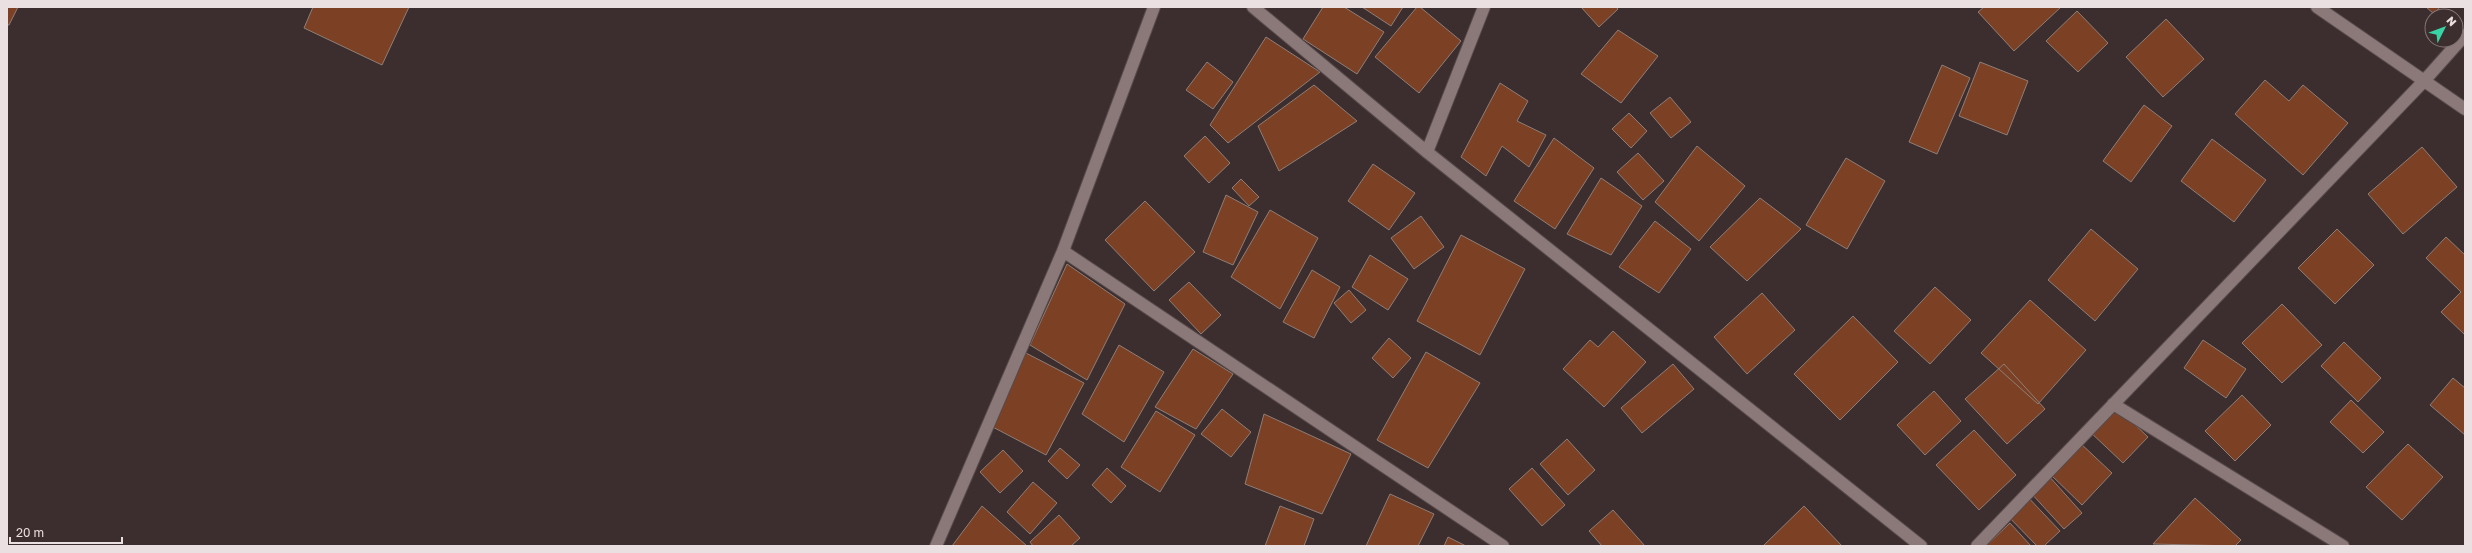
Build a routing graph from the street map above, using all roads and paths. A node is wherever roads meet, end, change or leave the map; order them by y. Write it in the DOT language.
graph roads {
  1 [pos="1154,7"];
  2 [pos="1253,7"];
  3 [pos="1484,7"];
  4 [pos="2317,7"];
  5 [pos="2465,35"];
  6 [pos="2424,81"];
  7 [pos="2465,109"];
  8 [pos="1427,152"];
  9 [pos="1063,251"];
  10 [pos="2113,404"];
  11 [pos="936,546"];
  12 [pos="1503,546"];
  13 [pos="1921,546"];
  14 [pos="1977,546"];
  15 [pos="2343,546"];
  1 -- 9 [label="street"];
  2 -- 8 [label="street"];
  3 -- 8 [label="street"];
  4 -- 6 [label="street"];
  5 -- 6 [label="street"];
  6 -- 7 [label="street"];
  6 -- 10 [label="street"];
  8 -- 13 [label="street"];
  9 -- 11 [label="street"];
  9 -- 12 [label="street"];
  10 -- 14 [label="street"];
  10 -- 15 [label="street"];
}
